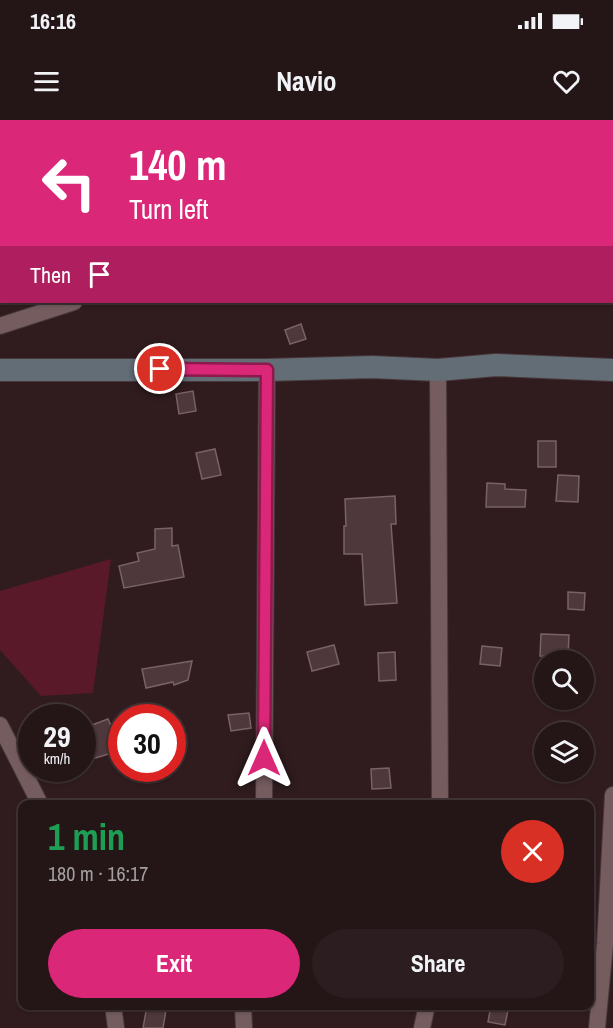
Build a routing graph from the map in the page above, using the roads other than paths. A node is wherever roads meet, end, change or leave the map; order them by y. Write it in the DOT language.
graph roads {
  1 [pos="71,303"];
  2 [pos="0,326"];
  3 [pos="0,370"];
  4 [pos="267,370"];
  5 [pos="438,370"];
  6 [pos="613,370"];
  7 [pos="0,725"];
  8 [pos="613,795"];
  9 [pos="37,800"];
  10 [pos="264,800"];
  11 [pos="440,800"];
  12 [pos="114,1010"];
  13 [pos="243,1010"];
  14 [pos="426,1010"];
  15 [pos="116,1028"];
  16 [pos="244,1028"];
  17 [pos="422,1028"];
  18 [pos="597,1028"];
  1 -- 2 [label="street"];
  3 -- 4 [label="street"];
  4 -- 5 [label="street"];
  4 -- 10 [label="street"];
  5 -- 6 [label="street"];
  5 -- 11 [label="street"];
  7 -- 9 [label="street"];
  8 -- 18 [label="street"];
  12 -- 15 [label="street"];
  13 -- 16 [label="street"];
  14 -- 17 [label="street"];
}
